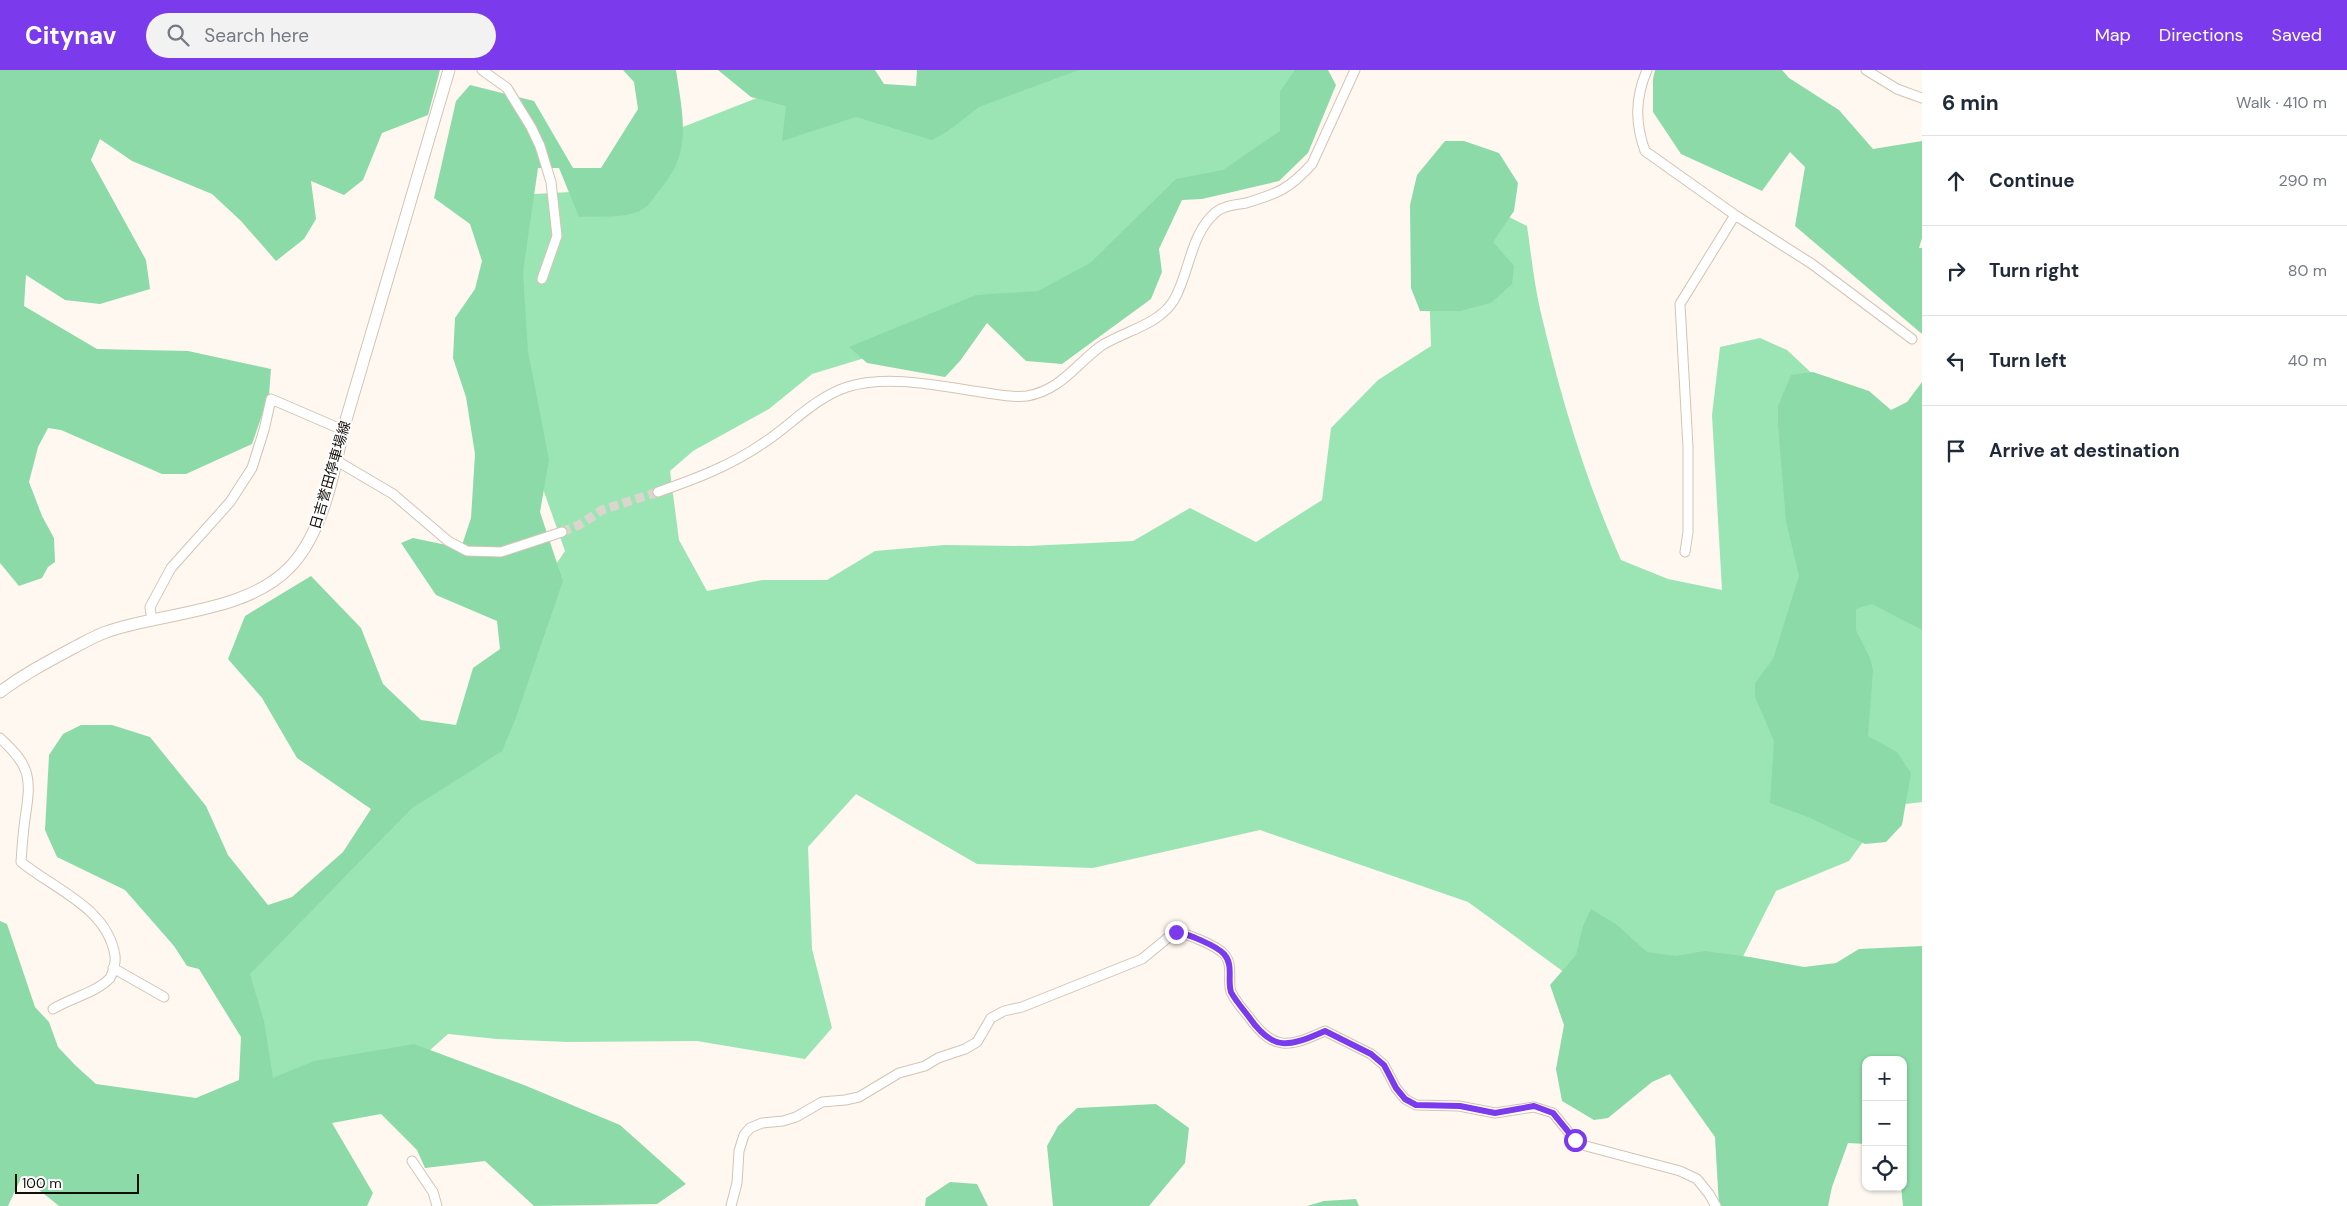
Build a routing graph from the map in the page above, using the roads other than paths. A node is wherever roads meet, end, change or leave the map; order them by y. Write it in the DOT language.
graph roads {
  1 [pos="450,70"];
  2 [pos="482,70"];
  3 [pos="1356,70"];
  4 [pos="1647,70"];
  5 [pos="1866,70"];
  6 [pos="1922,98"];
  7 [pos="1735,215"];
  8 [pos="542,279"];
  9 [pos="1912,339"];
  10 [pos="343,430"];
  11 [pos="337,460"];
  12 [pos="658,492"];
  13 [pos="562,532"];
  14 [pos="1685,552"];
  15 [pos="152,621"];
  16 [pos="0,692"];
  17 [pos="0,738"];
  18 [pos="113,968"];
  19 [pos="164,997"];
  20 [pos="53,1009"];
  21 [pos="412,1161"];
  22 [pos="437,1206"];
  23 [pos="731,1206"];
  24 [pos="1716,1206"];
  1 -- 10 [label="main road, 日吉誉田停車場線"];
  2 -- 8 [label="street"];
  3 -- 12 [label="street"];
  4 -- 7 [label="street"];
  5 -- 6 [label="street"];
  7 -- 9 [label="street"];
  7 -- 14 [label="street"];
  10 -- 11 [label="main road, 日吉誉田停車場線"];
  10 -- 15 [label="street"];
  11 -- 13 [label="street"];
  11 -- 15 [label="main road, 日吉誉田停車場線"];
  15 -- 16 [label="main road, 日吉誉田停車場線"];
  17 -- 18 [label="street"];
  18 -- 19 [label="street"];
  18 -- 20 [label="street"];
  21 -- 22 [label="street"];
  23 -- 24 [label="street"];
}
